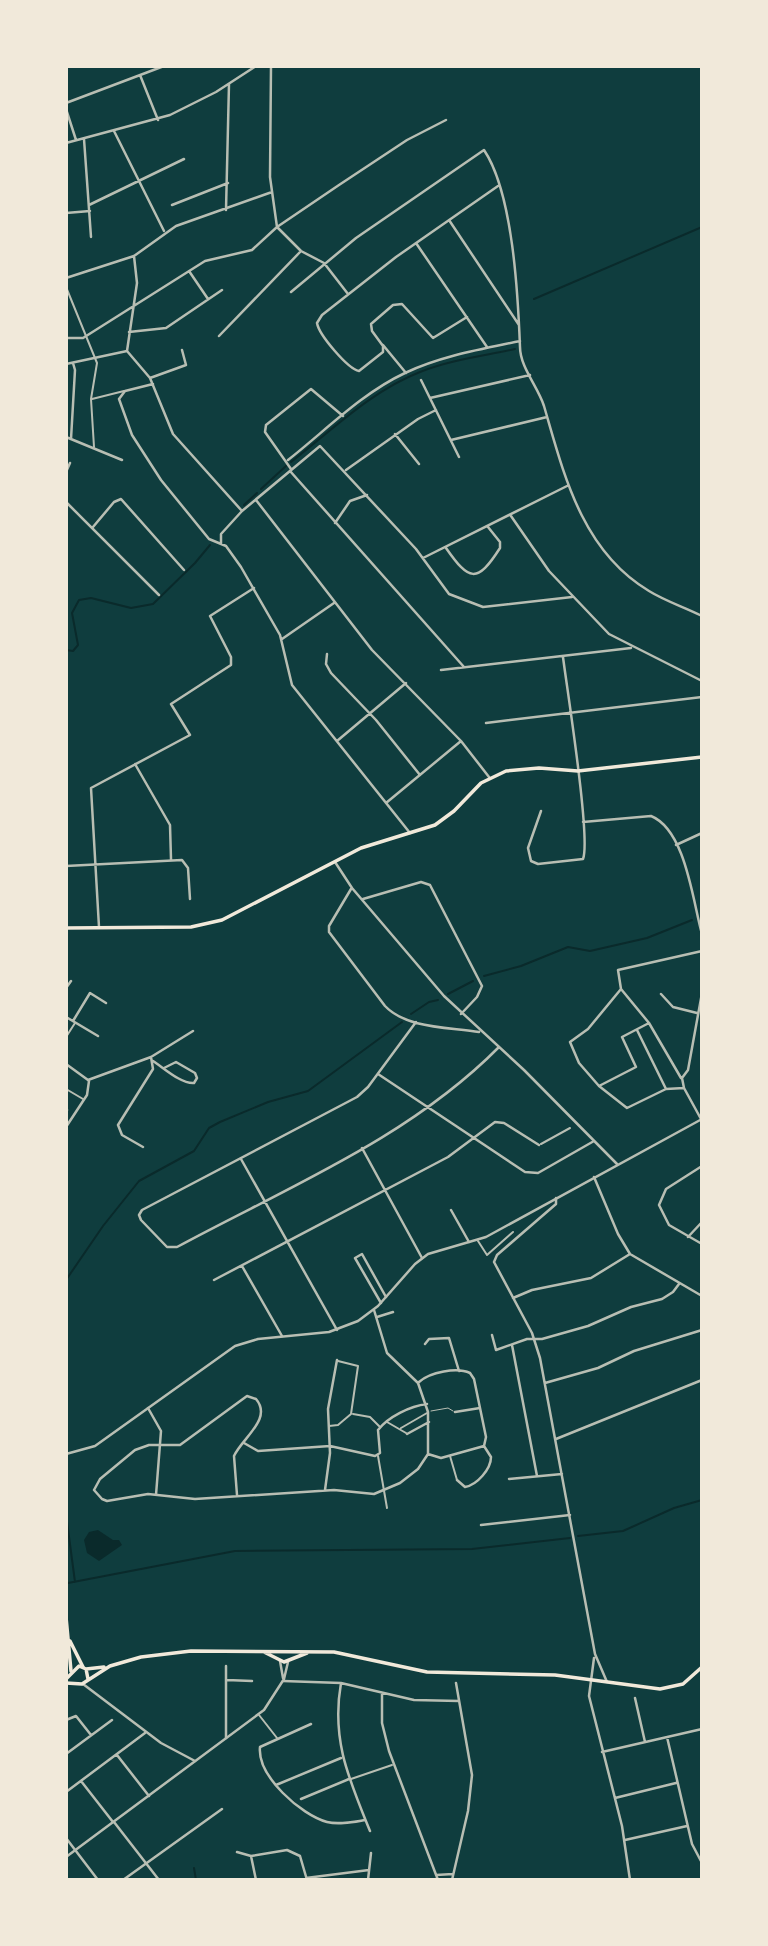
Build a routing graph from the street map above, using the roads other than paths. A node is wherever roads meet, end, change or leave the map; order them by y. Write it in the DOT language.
graph roads {
  1 [pos="164,66"];
  2 [pos="256,66"];
  3 [pos="271,66"];
  4 [pos="140,75"];
  5 [pos="229,84"];
  6 [pos="66,103"];
  7 [pos="66,109"];
  8 [pos="158,120"];
  9 [pos="446,120"];
  10 [pos="114,131"];
  11 [pos="83,139"];
  12 [pos="76,140"];
  13 [pos="66,143"];
  14 [pos="184,159"];
  15 [pos="139,181"];
  16 [pos="228,183"];
  17 [pos="499,186"];
  18 [pos="272,192"];
  19 [pos="89,205"];
  20 [pos="173,205"];
  21 [pos="226,210"];
  22 [pos="90,211"];
  23 [pos="66,213"];
  24 [pos="449,220"];
  25 [pos="277,227"];
  26 [pos="165,232"];
  27 [pos="92,237"];
  28 [pos="416,243"];
  29 [pos="302,251"];
  30 [pos="134,256"];
  31 [pos="324,264"];
  32 [pos="189,271"];
  33 [pos="66,278"];
  34 [pos="66,287"];
  35 [pos="222,290"];
  36 [pos="290,292"];
  37 [pos="348,294"];
  38 [pos="208,299"];
  39 [pos="134,307"];
  40 [pos="467,317"];
  41 [pos="521,328"];
  42 [pos="129,332"];
  43 [pos="88,336"];
  44 [pos="219,336"];
  45 [pos="66,338"];
  46 [pos="520,341"];
  47 [pos="381,343"];
  48 [pos="487,348"];
  49 [pos="182,350"];
  50 [pos="127,351"];
  51 [pos="96,358"];
  52 [pos="73,363"];
  53 [pos="66,364"];
  54 [pos="406,373"];
  55 [pos="530,374"];
  56 [pos="150,378"];
  57 [pos="421,380"];
  58 [pos="153,384"];
  59 [pos="125,391"];
  60 [pos="430,398"];
  61 [pos="91,399"];
  62 [pos="436,410"];
  63 [pos="343,416"];
  64 [pos="547,417"];
  65 [pos="395,434"];
  66 [pos="66,437"];
  67 [pos="71,439"];
  68 [pos="451,440"];
  69 [pos="94,448"];
  70 [pos="459,457"];
  71 [pos="122,460"];
  72 [pos="288,460"];
  73 [pos="70,463"];
  74 [pos="419,464"];
  75 [pos="291,470"];
  76 [pos="345,471"];
  77 [pos="66,472"];
  78 [pos="567,486"];
  79 [pos="367,495"];
  80 [pos="256,500"];
  81 [pos="66,502"];
  82 [pos="242,511"];
  83 [pos="511,516"];
  84 [pos="335,523"];
  85 [pos="93,527"];
  86 [pos="488,527"];
  87 [pos="221,544"];
  88 [pos="445,548"];
  89 [pos="423,558"];
  90 [pos="184,570"];
  91 [pos="254,589"];
  92 [pos="159,595"];
  93 [pos="572,597"];
  94 [pos="334,603"];
  95 [pos="702,616"];
  96 [pos="282,639"];
  97 [pos="635,648"];
  98 [pos="327,654"];
  99 [pos="563,657"];
  100 [pos="464,667"];
  101 [pos="441,670"];
  102 [pos="702,681"];
  103 [pos="406,683"];
  104 [pos="702,697"];
  105 [pos="570,713"];
  106 [pos="370,714"];
  107 [pos="486,723"];
  108 [pos="337,741"];
  109 [pos="461,741"];
  110 [pos="702,757"];
  111 [pos="135,764"];
  112 [pos="578,771"];
  113 [pos="420,775"];
  114 [pos="489,778"];
  115 [pos="387,803"];
  116 [pos="541,811"];
  117 [pos="583,822"];
  118 [pos="410,833"];
  119 [pos="702,833"];
  120 [pos="676,845"];
  121 [pos="171,859"];
  122 [pos="335,862"];
  123 [pos="95,864"];
  124 [pos="66,866"];
  125 [pos="352,888"];
  126 [pos="702,888"];
  127 [pos="694,892"];
  128 [pos="190,899"];
  129 [pos="363,899"];
  130 [pos="99,927"];
  131 [pos="66,928"];
  132 [pos="702,934"];
  133 [pos="702,951"];
  134 [pos="71,981"];
  135 [pos="66,988"];
  136 [pos="621,989"];
  137 [pos="702,993"];
  138 [pos="661,994"];
  139 [pos="106,1003"];
  140 [pos="697,1013"];
  141 [pos="461,1014"];
  142 [pos="66,1017"];
  143 [pos="75,1021"];
  144 [pos="416,1022"];
  145 [pos="649,1023"];
  146 [pos="637,1030"];
  147 [pos="193,1031"];
  148 [pos="479,1032"];
  149 [pos="98,1036"];
  150 [pos="66,1037"];
  151 [pos="499,1047"];
  152 [pos="152,1059"];
  153 [pos="66,1064"];
  154 [pos="164,1068"];
  155 [pos="378,1074"];
  156 [pos="682,1078"];
  157 [pos="88,1080"];
  158 [pos="599,1086"];
  159 [pos="684,1088"];
  160 [pos="66,1089"];
  161 [pos="666,1089"];
  162 [pos="84,1100"];
  163 [pos="428,1108"];
  164 [pos="67,1110"];
  165 [pos="75,1114"];
  166 [pos="701,1119"];
  167 [pos="66,1127"];
  168 [pos="570,1128"];
  169 [pos="475,1139"];
  170 [pos="594,1141"];
  171 [pos="539,1145"];
  172 [pos="143,1147"];
  173 [pos="362,1148"];
  174 [pos="240,1158"];
  175 [pos="617,1164"];
  176 [pos="702,1166"];
  177 [pos="594,1178"];
  178 [pos="385,1191"];
  179 [pos="556,1198"];
  180 [pos="264,1200"];
  181 [pos="451,1210"];
  182 [pos="702,1222"];
  183 [pos="513,1232"];
  184 [pos="688,1237"];
  185 [pos="478,1240"];
  186 [pos="288,1242"];
  187 [pos="468,1242"];
  188 [pos="702,1244"];
  189 [pos="630,1254"];
  190 [pos="422,1258"];
  191 [pos="242,1266"];
  192 [pos="214,1280"];
  193 [pos="679,1283"];
  194 [pos="702,1296"];
  195 [pos="386,1297"];
  196 [pos="513,1298"];
  197 [pos="381,1303"];
  198 [pos="374,1310"];
  199 [pos="393,1312"];
  200 [pos="376,1317"];
  201 [pos="337,1330"];
  202 [pos="702,1330"];
  203 [pos="492,1335"];
  204 [pos="282,1336"];
  205 [pos="534,1339"];
  206 [pos="425,1344"];
  207 [pos="512,1345"];
  208 [pos="337,1360"];
  209 [pos="459,1371"];
  210 [pos="702,1380"];
  211 [pos="418,1382"];
  212 [pos="545,1382"];
  213 [pos="427,1404"];
  214 [pos="480,1407"];
  215 [pos="148,1408"];
  216 [pos="428,1412"];
  217 [pos="455,1412"];
  218 [pos="351,1414"];
  219 [pos="386,1422"];
  220 [pos="429,1422"];
  221 [pos="328,1426"];
  222 [pos="380,1427"];
  223 [pos="401,1428"];
  224 [pos="407,1434"];
  225 [pos="556,1439"];
  226 [pos="243,1442"];
  227 [pos="330,1446"];
  228 [pos="484,1446"];
  229 [pos="159,1447"];
  230 [pos="66,1454"];
  231 [pos="428,1454"];
  232 [pos="378,1455"];
  233 [pos="450,1455"];
  234 [pos="562,1474"];
  235 [pos="537,1476"];
  236 [pos="509,1479"];
  237 [pos="457,1480"];
  238 [pos="325,1490"];
  239 [pos="383,1492"];
  240 [pos="237,1494"];
  241 [pos="156,1495"];
  242 [pos="387,1508"];
  243 [pos="570,1515"];
  244 [pos="481,1525"];
  245 [pos="66,1617"];
  246 [pos="68,1632"];
  247 [pos="284,1650"];
  248 [pos="262,1651"];
  249 [pos="309,1652"];
  250 [pos="595,1654"];
  251 [pos="280,1660"];
  252 [pos="289,1660"];
  253 [pos="110,1666"];
  254 [pos="226,1666"];
  255 [pos="702,1667"];
  256 [pos="85,1668"];
  257 [pos="68,1677"];
  258 [pos="589,1679"];
  259 [pos="226,1680"];
  260 [pos="251,1681"];
  261 [pos="283,1681"];
  262 [pos="84,1682"];
  263 [pos="607,1682"];
  264 [pos="74,1683"];
  265 [pos="341,1683"];
  266 [pos="456,1683"];
  267 [pos="382,1693"];
  268 [pos="635,1698"];
  269 [pos="459,1701"];
  270 [pos="259,1714"];
  271 [pos="66,1720"];
  272 [pos="112,1720"];
  273 [pos="311,1724"];
  274 [pos="701,1729"];
  275 [pos="146,1732"];
  276 [pos="90,1735"];
  277 [pos="667,1737"];
  278 [pos="226,1738"];
  279 [pos="277,1738"];
  280 [pos="645,1742"];
  281 [pos="602,1752"];
  282 [pos="66,1754"];
  283 [pos="117,1755"];
  284 [pos="341,1758"];
  285 [pos="195,1761"];
  286 [pos="393,1764"];
  287 [pos="349,1779"];
  288 [pos="81,1781"];
  289 [pos="677,1782"];
  290 [pos="276,1785"];
  291 [pos="66,1792"];
  292 [pos="149,1796"];
  293 [pos="615,1798"];
  294 [pos="301,1799"];
  295 [pos="222,1809"];
  296 [pos="365,1820"];
  297 [pos="114,1822"];
  298 [pos="687,1826"];
  299 [pos="370,1831"];
  300 [pos="66,1838"];
  301 [pos="625,1840"];
  302 [pos="76,1850"];
  303 [pos="237,1852"];
  304 [pos="371,1853"];
  305 [pos="251,1856"];
  306 [pos="66,1857"];
  307 [pos="146,1862"];
  308 [pos="702,1863"];
  309 [pos="369,1870"];
  310 [pos="454,1874"];
  311 [pos="436,1875"];
  312 [pos="307,1879"];
  313 [pos="629,1879"];
  314 [pos="98,1880"];
  315 [pos="123,1880"];
  316 [pos="159,1880"];
  317 [pos="256,1880"];
  318 [pos="368,1880"];
  319 [pos="438,1880"];
  320 [pos="452,1880"];
  321 [pos="623,1880"];
  322 [pos="640,1880"];
  1 -- 4 [label="street"];
  2 -- 5 [label="street"];
  3 -- 18 [label="street"];
  4 -- 6 [label="street"];
  4 -- 8 [label="street"];
  5 -- 8 [label="street"];
  5 -- 16 [label="street"];
  7 -- 12 [label="street"];
  8 -- 10 [label="street"];
  9 -- 25 [label="street"];
  10 -- 11 [label="street"];
  10 -- 15 [label="street"];
  11 -- 12 [label="street"];
  11 -- 19 [label="street"];
  12 -- 13 [label="street"];
  14 -- 15 [label="street"];
  15 -- 19 [label="street"];
  15 -- 26 [label="street"];
  16 -- 20 [label="street"];
  16 -- 21 [label="street"];
  17 -- 24 [label="street"];
  17 -- 31 [label="street"];
  17 -- 41 [label="street"];
  18 -- 21 [label="street"];
  18 -- 25 [label="street"];
  19 -- 22 [label="street"];
  21 -- 26 [label="street"];
  22 -- 23 [label="street"];
  22 -- 27 [label="street"];
  24 -- 28 [label="street"];
  24 -- 41 [label="street"];
  25 -- 29 [label="street"];
  25 -- 32 [label="street"];
  26 -- 30 [label="street"];
  28 -- 37 [label="street"];
  28 -- 40 [label="street"];
  29 -- 31 [label="street"];
  29 -- 44 [label="street"];
  30 -- 33 [label="street"];
  30 -- 39 [label="street"];
  31 -- 36 [label="street"];
  31 -- 37 [label="street"];
  32 -- 38 [label="street"];
  32 -- 39 [label="street"];
  34 -- 43 [label="street"];
  35 -- 38 [label="street"];
  37 -- 47 [label="street"];
  38 -- 42 [label="street"];
  39 -- 42 [label="street"];
  39 -- 43 [label="street"];
  40 -- 47 [label="street"];
  40 -- 48 [label="street"];
  41 -- 46 [label="street"];
  42 -- 50 [label="street"];
  43 -- 45 [label="street"];
  43 -- 51 [label="street"];
  46 -- 48 [label="street"];
  46 -- 55 [label="street"];
  47 -- 54 [label="street"];
  48 -- 54 [label="street"];
  49 -- 56 [label="street"];
  50 -- 51 [label="street"];
  50 -- 56 [label="street"];
  51 -- 52 [label="street"];
  51 -- 61 [label="street"];
  52 -- 53 [label="street"];
  52 -- 67 [label="street"];
  54 -- 63 [label="street"];
  55 -- 60 [label="street"];
  55 -- 64 [label="street"];
  56 -- 58 [label="street"];
  57 -- 60 [label="street"];
  58 -- 59 [label="street"];
  58 -- 82 [label="street"];
  59 -- 61 [label="street"];
  59 -- 87 [label="street"];
  60 -- 62 [label="street"];
  61 -- 69 [label="street"];
  62 -- 65 [label="street"];
  62 -- 68 [label="street"];
  63 -- 72 [label="street"];
  63 -- 72 [label="street"];
  64 -- 68 [label="street"];
  64 -- 78 [label="street"];
  65 -- 74 [label="street"];
  65 -- 76 [label="street"];
  66 -- 67 [label="street"];
  67 -- 69 [label="street"];
  68 -- 70 [label="street"];
  69 -- 71 [label="street"];
  72 -- 75 [label="street"];
  73 -- 77 [label="street"];
  75 -- 76 [label="street"];
  75 -- 80 [label="street"];
  75 -- 84 [label="street"];
  76 -- 79 [label="street"];
  78 -- 83 [label="street"];
  78 -- 95 [label="street"];
  79 -- 84 [label="street"];
  79 -- 89 [label="street"];
  80 -- 82 [label="street"];
  80 -- 94 [label="street"];
  81 -- 85 [label="street"];
  82 -- 87 [label="street"];
  83 -- 86 [label="street"];
  83 -- 93 [label="street"];
  84 -- 100 [label="street"];
  85 -- 90 [label="street"];
  85 -- 92 [label="street"];
  86 -- 88 [label="street"];
  86 -- 88 [label="street"];
  87 -- 91 [label="street"];
  88 -- 89 [label="street"];
  89 -- 93 [label="street"];
  91 -- 96 [label="street"];
  91 -- 111 [label="street"];
  93 -- 97 [label="street"];
  94 -- 96 [label="street"];
  94 -- 103 [label="street"];
  96 -- 108 [label="street"];
  97 -- 99 [label="street"];
  97 -- 102 [label="street"];
  98 -- 106 [label="street"];
  99 -- 100 [label="street"];
  99 -- 105 [label="street"];
  100 -- 101 [label="street"];
  103 -- 106 [label="street"];
  103 -- 109 [label="street"];
  104 -- 105 [label="street"];
  105 -- 107 [label="street"];
  105 -- 112 [label="street"];
  106 -- 108 [label="street"];
  106 -- 113 [label="street"];
  108 -- 115 [label="street"];
  109 -- 113 [label="street"];
  109 -- 114 [label="street"];
  110 -- 112 [label="main road"];
  111 -- 121 [label="street"];
  111 -- 123 [label="street"];
  112 -- 114 [label="main road"];
  112 -- 117 [label="street"];
  113 -- 115 [label="street"];
  114 -- 118 [label="main road"];
  115 -- 118 [label="street"];
  116 -- 117 [label="street"];
  117 -- 120 [label="street"];
  118 -- 122 [label="main road"];
  119 -- 120 [label="street"];
  120 -- 127 [label="street"];
  121 -- 123 [label="street"];
  121 -- 128 [label="street"];
  122 -- 125 [label="street"];
  122 -- 130 [label="main road"];
  123 -- 124 [label="street"];
  123 -- 130 [label="street"];
  125 -- 129 [label="street"];
  125 -- 144 [label="street"];
  126 -- 127 [label="street"];
  127 -- 132 [label="street"];
  129 -- 141 [label="street"];
  129 -- 141 [label="street"];
  130 -- 131 [label="main road"];
  133 -- 136 [label="street"];
  134 -- 135 [label="street"];
  136 -- 145 [label="street"];
  136 -- 158 [label="street"];
  137 -- 140 [label="street"];
  138 -- 140 [label="street"];
  139 -- 143 [label="street"];
  140 -- 156 [label="street"];
  141 -- 148 [label="street"];
  142 -- 143 [label="street"];
  143 -- 149 [label="street"];
  143 -- 150 [label="street"];
  144 -- 148 [label="street"];
  144 -- 155 [label="street"];
  145 -- 146 [label="street"];
  145 -- 156 [label="street"];
  146 -- 158 [label="street"];
  146 -- 161 [label="street"];
  147 -- 152 [label="street"];
  148 -- 151 [label="street"];
  151 -- 163 [label="street"];
  151 -- 170 [label="street"];
  152 -- 154 [label="street"];
  152 -- 157 [label="street"];
  152 -- 172 [label="street"];
  153 -- 157 [label="street"];
  154 -- 154 [label="street"];
  155 -- 163 [label="street"];
  155 -- 174 [label="street"];
  156 -- 159 [label="street"];
  157 -- 162 [label="street"];
  158 -- 161 [label="street"];
  159 -- 161 [label="street"];
  159 -- 166 [label="street"];
  160 -- 162 [label="street"];
  162 -- 165 [label="street"];
  163 -- 169 [label="street"];
  163 -- 173 [label="street"];
  164 -- 165 [label="street"];
  165 -- 167 [label="street"];
  166 -- 175 [label="street"];
  168 -- 171 [label="street"];
  169 -- 170 [label="street"];
  169 -- 171 [label="street"];
  169 -- 178 [label="street"];
  170 -- 175 [label="street"];
  173 -- 178 [label="street"];
  173 -- 180 [label="street"];
  174 -- 180 [label="street"];
  174 -- 180 [label="street"];
  175 -- 177 [label="street"];
  176 -- 184 [label="street"];
  177 -- 179 [label="street"];
  177 -- 189 [label="street"];
  178 -- 186 [label="street"];
  178 -- 190 [label="street"];
  179 -- 185 [label="street"];
  179 -- 196 [label="street"];
  180 -- 186 [label="street"];
  181 -- 187 [label="street"];
  182 -- 184 [label="street"];
  183 -- 185 [label="street"];
  184 -- 188 [label="street"];
  185 -- 187 [label="street"];
  186 -- 191 [label="street"];
  186 -- 201 [label="street"];
  187 -- 190 [label="street"];
  189 -- 193 [label="street"];
  189 -- 196 [label="street"];
  190 -- 195 [label="street"];
  191 -- 192 [label="street"];
  191 -- 204 [label="street"];
  193 -- 194 [label="street"];
  193 -- 205 [label="street"];
  195 -- 197 [label="street"];
  195 -- 197 [label="street"];
  196 -- 205 [label="street"];
  197 -- 198 [label="street"];
  198 -- 200 [label="street"];
  198 -- 201 [label="street"];
  199 -- 200 [label="street"];
  200 -- 211 [label="street"];
  201 -- 204 [label="street"];
  202 -- 212 [label="street"];
  203 -- 207 [label="street"];
  204 -- 215 [label="street"];
  205 -- 207 [label="street"];
  205 -- 212 [label="street"];
  206 -- 209 [label="street"];
  207 -- 235 [label="street"];
  208 -- 218 [label="street"];
  208 -- 221 [label="street"];
  209 -- 211 [label="street"];
  209 -- 214 [label="street"];
  210 -- 225 [label="street"];
  211 -- 213 [label="street"];
  212 -- 225 [label="street"];
  213 -- 216 [label="street"];
  213 -- 219 [label="street"];
  214 -- 217 [label="street"];
  214 -- 228 [label="street"];
  215 -- 229 [label="street"];
  215 -- 230 [label="street"];
  216 -- 217 [label="lane"];
  216 -- 220 [label="street"];
  216 -- 223 [label="street"];
  218 -- 221 [label="street"];
  218 -- 222 [label="street"];
  219 -- 222 [label="street"];
  219 -- 223 [label="street"];
  220 -- 224 [label="street"];
  220 -- 231 [label="street"];
  221 -- 227 [label="street"];
  222 -- 232 [label="street"];
  223 -- 224 [label="street"];
  225 -- 234 [label="street"];
  226 -- 227 [label="street"];
  226 -- 229 [label="street"];
  226 -- 240 [label="street"];
  227 -- 232 [label="street"];
  227 -- 238 [label="street"];
  228 -- 233 [label="street"];
  228 -- 237 [label="street"];
  229 -- 241 [label="street"];
  229 -- 241 [label="street"];
  231 -- 233 [label="street"];
  231 -- 239 [label="street"];
  232 -- 239 [label="street"];
  233 -- 237 [label="street"];
  234 -- 235 [label="street"];
  234 -- 243 [label="street"];
  235 -- 236 [label="street"];
  238 -- 239 [label="street"];
  238 -- 240 [label="street"];
  239 -- 242 [label="street"];
  240 -- 241 [label="street"];
  243 -- 244 [label="street"];
  243 -- 250 [label="street"];
  245 -- 246 [label="main road"];
  246 -- 256 [label="main road"];
  246 -- 257 [label="main road"];
  247 -- 248 [label="main road"];
  247 -- 249 [label="main road"];
  247 -- 251 [label="main road"];
  247 -- 252 [label="main road"];
  248 -- 251 [label="main road"];
  248 -- 253 [label="main road"];
  249 -- 252 [label="main road"];
  249 -- 258 [label="main road"];
  250 -- 258 [label="street"];
  250 -- 263 [label="street"];
  251 -- 252 [label="main road"];
  251 -- 261 [label="street"];
  252 -- 261 [label="street"];
  253 -- 256 [label="main road"];
  253 -- 262 [label="main road"];
  254 -- 259 [label="street"];
  255 -- 263 [label="main road"];
  256 -- 257 [label="main road"];
  256 -- 262 [label="main road"];
  257 -- 264 [label="main road"];
  257 -- 264 [label="main road"];
  258 -- 263 [label="main road"];
  258 -- 281 [label="street"];
  259 -- 260 [label="street"];
  259 -- 278 [label="street"];
  261 -- 265 [label="street"];
  261 -- 270 [label="street"];
  262 -- 264 [label="main road"];
  262 -- 275 [label="street"];
  265 -- 267 [label="street"];
  265 -- 284 [label="street"];
  266 -- 269 [label="street"];
  267 -- 269 [label="street"];
  267 -- 286 [label="street"];
  268 -- 280 [label="street"];
  269 -- 310 [label="street"];
  270 -- 278 [label="street"];
  270 -- 279 [label="street"];
  271 -- 276 [label="street"];
  272 -- 276 [label="street"];
  273 -- 279 [label="street"];
  274 -- 277 [label="street"];
  275 -- 283 [label="street"];
  275 -- 285 [label="street"];
  276 -- 282 [label="street"];
  277 -- 280 [label="street"];
  277 -- 289 [label="street"];
  278 -- 285 [label="street"];
  279 -- 290 [label="street"];
  280 -- 281 [label="street"];
  281 -- 293 [label="street"];
  283 -- 288 [label="street"];
  283 -- 292 [label="street"];
  284 -- 287 [label="street"];
  284 -- 290 [label="street"];
  285 -- 292 [label="street"];
  286 -- 287 [label="street"];
  286 -- 311 [label="street"];
  287 -- 294 [label="street"];
  287 -- 296 [label="street"];
  288 -- 291 [label="street"];
  288 -- 297 [label="street"];
  289 -- 293 [label="street"];
  289 -- 298 [label="street"];
  290 -- 296 [label="street"];
  292 -- 297 [label="street"];
  293 -- 301 [label="street"];
  295 -- 307 [label="street"];
  296 -- 299 [label="street"];
  297 -- 302 [label="street"];
  297 -- 307 [label="street"];
  298 -- 301 [label="street"];
  298 -- 308 [label="street"];
  300 -- 302 [label="street"];
  301 -- 313 [label="street"];
  302 -- 306 [label="street"];
  302 -- 314 [label="street"];
  303 -- 305 [label="street"];
  304 -- 309 [label="street"];
  305 -- 312 [label="street"];
  305 -- 317 [label="street"];
  307 -- 315 [label="street"];
  307 -- 316 [label="street"];
  309 -- 312 [label="street"];
  309 -- 318 [label="street"];
  310 -- 311 [label="street"];
  310 -- 320 [label="street"];
  311 -- 319 [label="street"];
  313 -- 321 [label="street"];
  313 -- 322 [label="street"];
}
